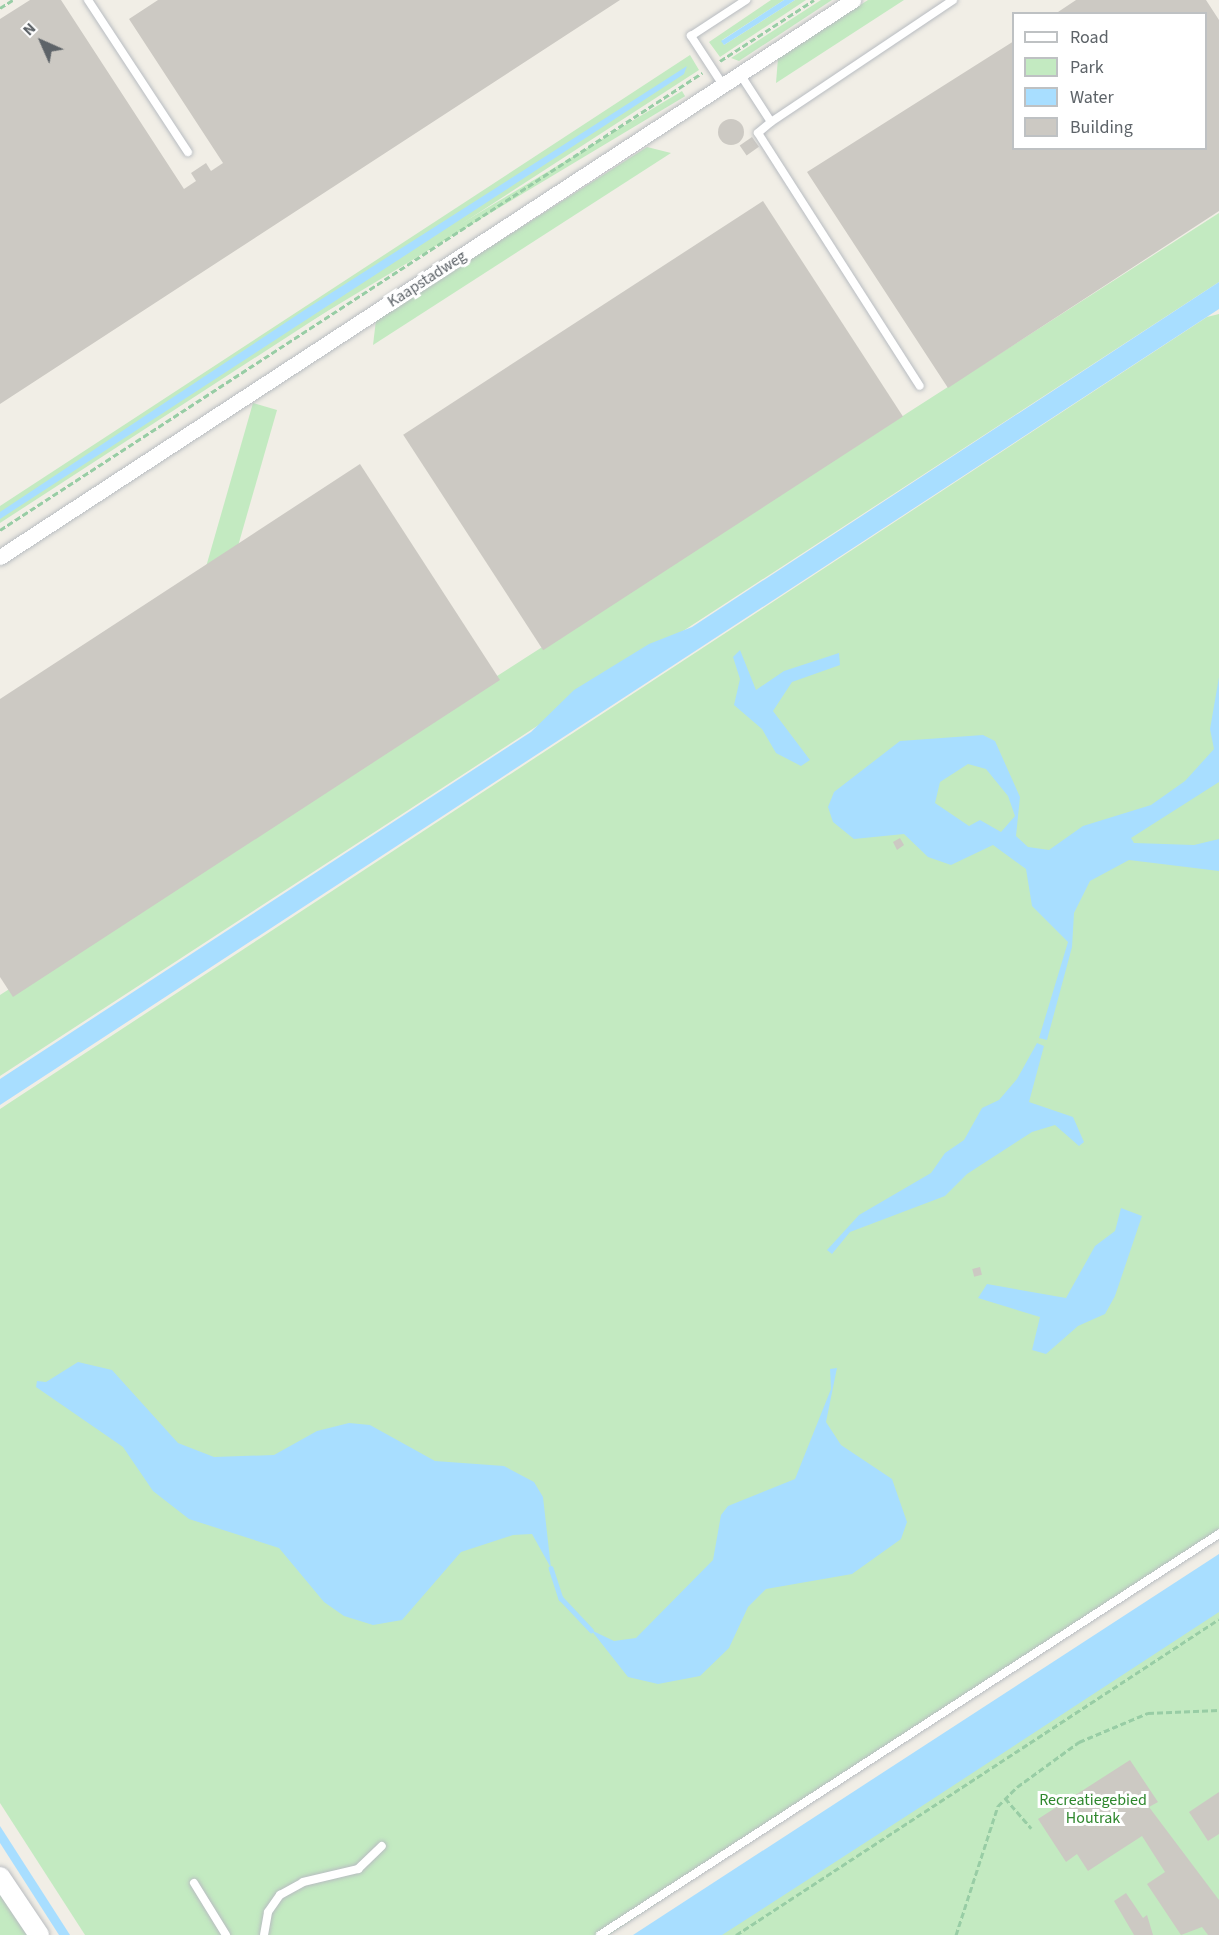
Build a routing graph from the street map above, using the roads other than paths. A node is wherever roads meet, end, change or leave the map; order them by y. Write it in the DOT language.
graph roads {
  1 [pos="88,0"];
  2 [pos="746,0"];
  3 [pos="853,0"];
  4 [pos="953,0"];
  5 [pos="740,74"];
  6 [pos="723,85"];
  7 [pos="771,122"];
  8 [pos="188,152"];
  9 [pos="920,386"];
  10 [pos="0,557"];
  11 [pos="1219,1534"];
  12 [pos="382,1846"];
  13 [pos="0,1876"];
  14 [pos="195,1883"];
  15 [pos="39,1935"];
  16 [pos="226,1935"];
  17 [pos="264,1935"];
  18 [pos="600,1935"];
  1 -- 8 [label="lane"];
  2 -- 6 [label="lane"];
  3 -- 5 [label="street, Kaapstadweg"];
  4 -- 7 [label="lane"];
  5 -- 6 [label="street, Kaapstadweg"];
  5 -- 7 [label="lane"];
  6 -- 10 [label="street, Kaapstadweg"];
  7 -- 9 [label="lane"];
  11 -- 18 [label="lane"];
  12 -- 17 [label="lane"];
  13 -- 15 [label="street"];
  14 -- 16 [label="lane"];
}
